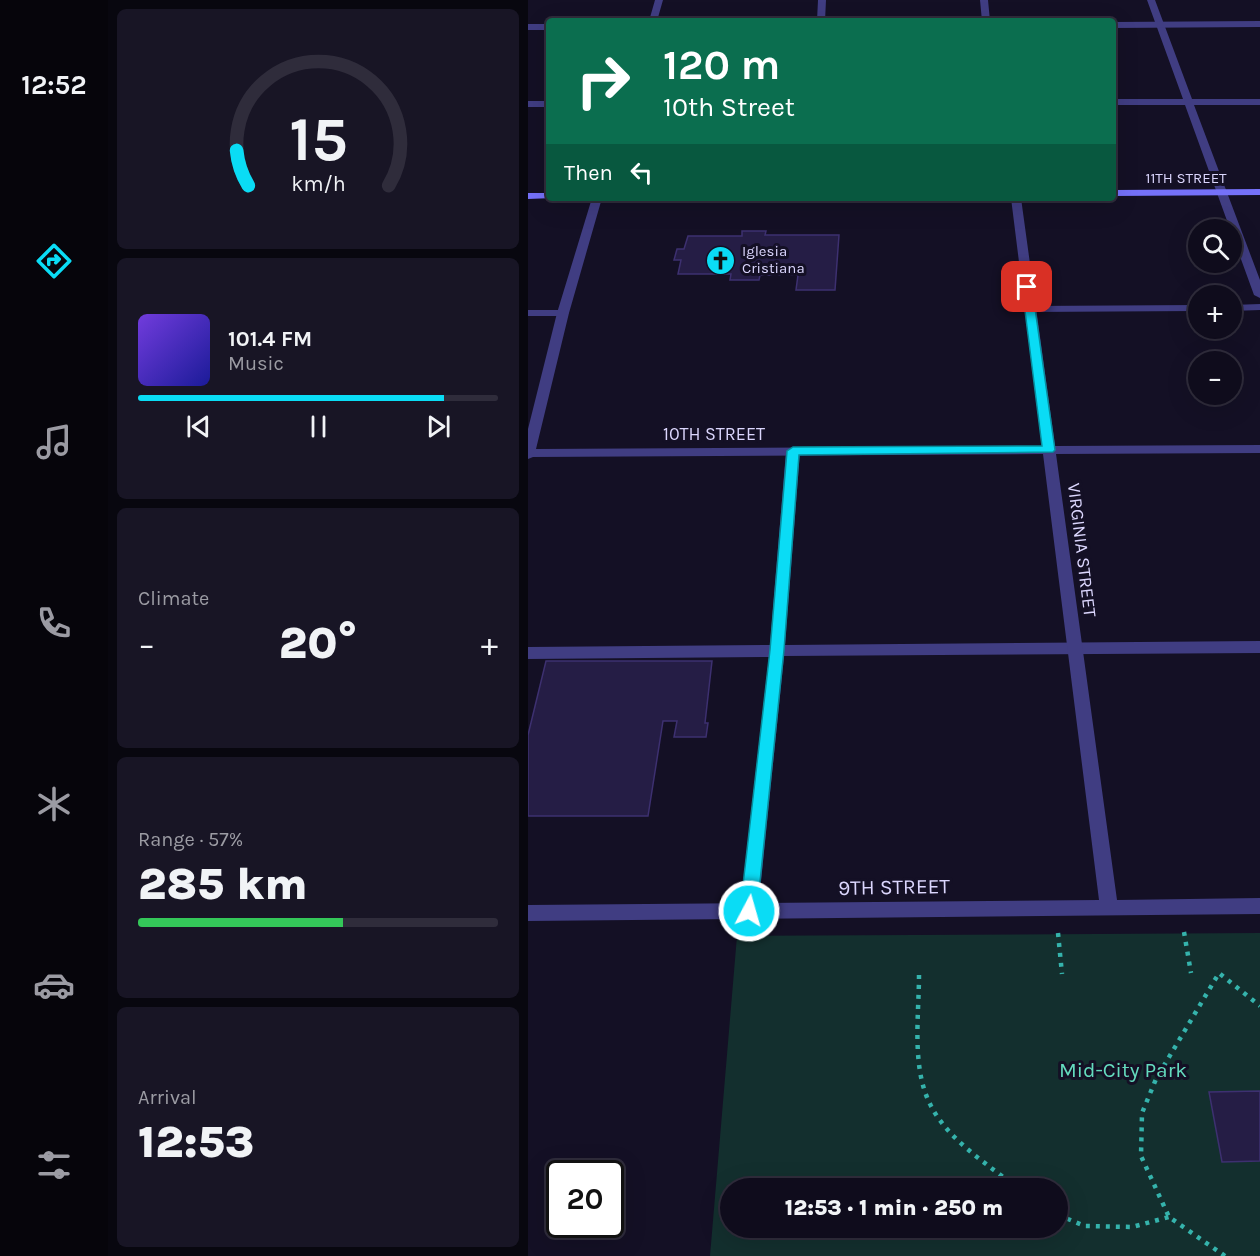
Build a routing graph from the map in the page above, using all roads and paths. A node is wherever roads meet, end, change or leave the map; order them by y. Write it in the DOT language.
graph roads {
  1 [pos="659,0"];
  2 [pos="822,0"];
  3 [pos="984,0"];
  4 [pos="1151,0"];
  5 [pos="654,18"];
  6 [pos="821,18"];
  7 [pos="986,18"];
  8 [pos="1260,24"];
  9 [pos="1116,25"];
  10 [pos="1159,25"];
  11 [pos="528,27"];
  12 [pos="546,27"];
  13 [pos="1116,102"];
  14 [pos="1189,102"];
  15 [pos="1260,102"];
  16 [pos="528,104"];
  17 [pos="546,104"];
  18 [pos="1221,192"];
  19 [pos="1260,192"];
  20 [pos="1116,193"];
  21 [pos="528,196"];
  22 [pos="546,196"];
  23 [pos="596,201"];
  24 [pos="1016,201"];
  25 [pos="1260,295"];
  26 [pos="1260,307"];
  27 [pos="1188,308"];
  28 [pos="1242,308"];
  29 [pos="1030,309"];
  30 [pos="528,313"];
  31 [pos="563,313"];
  32 [pos="1260,449"];
  33 [pos="1049,450"];
  34 [pos="793,451"];
  35 [pos="528,453"];
  36 [pos="1260,646"];
  37 [pos="1075,649"];
  38 [pos="777,650"];
  39 [pos="528,652"];
  40 [pos="1260,906"];
  41 [pos="1180,907"];
  42 [pos="1056,908"];
  43 [pos="1109,908"];
  44 [pos="749,911"];
  45 [pos="528,913"];
  46 [pos="1191,973"];
  47 [pos="1062,974"];
  48 [pos="919,975"];
  49 [pos="1260,1006"];
  50 [pos="1005,1178"];
  51 [pos="1169,1217"];
  52 [pos="1068,1219"];
  53 [pos="1225,1256"];
  1 -- 5 [label="street"];
  2 -- 6 [label="street"];
  3 -- 7 [label="street"];
  4 -- 10 [label="street"];
  8 -- 10 [label="street"];
  9 -- 10 [label="street"];
  10 -- 14 [label="street"];
  11 -- 12 [label="street"];
  13 -- 14 [label="street"];
  14 -- 15 [label="street"];
  14 -- 18 [label="street"];
  16 -- 17 [label="street"];
  18 -- 19 [label="main road, 11TH STREET"];
  18 -- 20 [label="main road, 11TH STREET"];
  18 -- 25 [label="street"];
  21 -- 22 [label="main road"];
  23 -- 31 [label="street"];
  24 -- 29 [label="street, VIRGINIA STREET"];
  26 -- 28 [label="street"];
  27 -- 29 [label="street"];
  29 -- 33 [label="street, VIRGINIA STREET"];
  30 -- 31 [label="street"];
  31 -- 35 [label="street"];
  32 -- 33 [label="street, 10TH STREET"];
  33 -- 34 [label="street, 10TH STREET"];
  33 -- 37 [label="street, VIRGINIA STREET"];
  34 -- 35 [label="street, 10TH STREET"];
  34 -- 38 [label="street"];
  36 -- 37 [label="street"];
  37 -- 38 [label="street"];
  37 -- 43 [label="street, VIRGINIA STREET"];
  38 -- 39 [label="street"];
  38 -- 44 [label="street"];
  40 -- 41 [label="street, 9TH STREET"];
  41 -- 43 [label="street, 9TH STREET"];
  41 -- 46 [label="path"];
  42 -- 43 [label="street, 9TH STREET"];
  42 -- 44 [label="street, 9TH STREET"];
  42 -- 47 [label="path"];
  44 -- 45 [label="street, 9TH STREET"];
  48 -- 50 [label="path"];
  49 -- 51 [label="path"];
  51 -- 52 [label="path"];
  51 -- 53 [label="path"];
}
